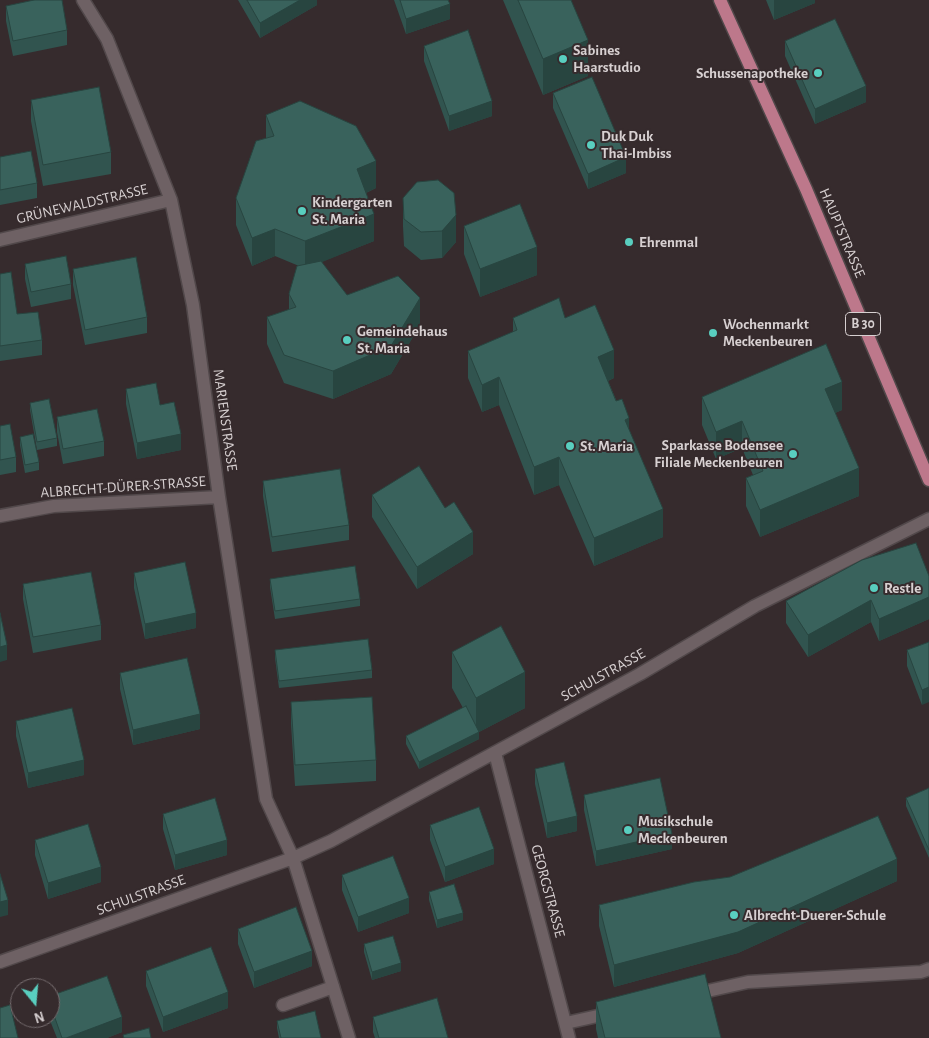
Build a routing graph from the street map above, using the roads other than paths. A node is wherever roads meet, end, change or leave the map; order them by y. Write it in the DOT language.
graph roads {
  1 [pos="83,0"];
  2 [pos="720,0"];
  3 [pos="171,200"];
  4 [pos="0,240"];
  5 [pos="929,480"];
  6 [pos="219,497"];
  7 [pos="0,516"];
  8 [pos="929,519"];
  9 [pos="495,752"];
  10 [pos="292,858"];
  11 [pos="0,962"];
  12 [pos="929,969"];
  13 [pos="333,987"];
  14 [pos="681,997"];
  15 [pos="283,1006"];
  16 [pos="623,1010"];
  17 [pos="566,1023"];
  18 [pos="349,1038"];
  19 [pos="569,1038"];
  1 -- 3 [label="street, MARIENSTRASSE"];
  2 -- 5 [label="main road, HAUPTSTRASSE / B 30"];
  3 -- 4 [label="street, GRÜNEWALDSTRASSE"];
  3 -- 6 [label="street, MARIENSTRASSE"];
  6 -- 7 [label="street, ALBRECHT-DÜRER-STRASSE"];
  6 -- 10 [label="street, MARIENSTRASSE"];
  8 -- 9 [label="street, SCHULSTRASSE"];
  9 -- 10 [label="street, SCHULSTRASSE"];
  9 -- 17 [label="street, GEORGSTRASSE"];
  10 -- 11 [label="street, SCHULSTRASSE"];
  10 -- 13 [label="street"];
  12 -- 14 [label="street"];
  13 -- 15 [label="street"];
  13 -- 18 [label="street"];
  16 -- 17 [label="street"];
  17 -- 19 [label="street, GEORGSTRASSE"];
}
